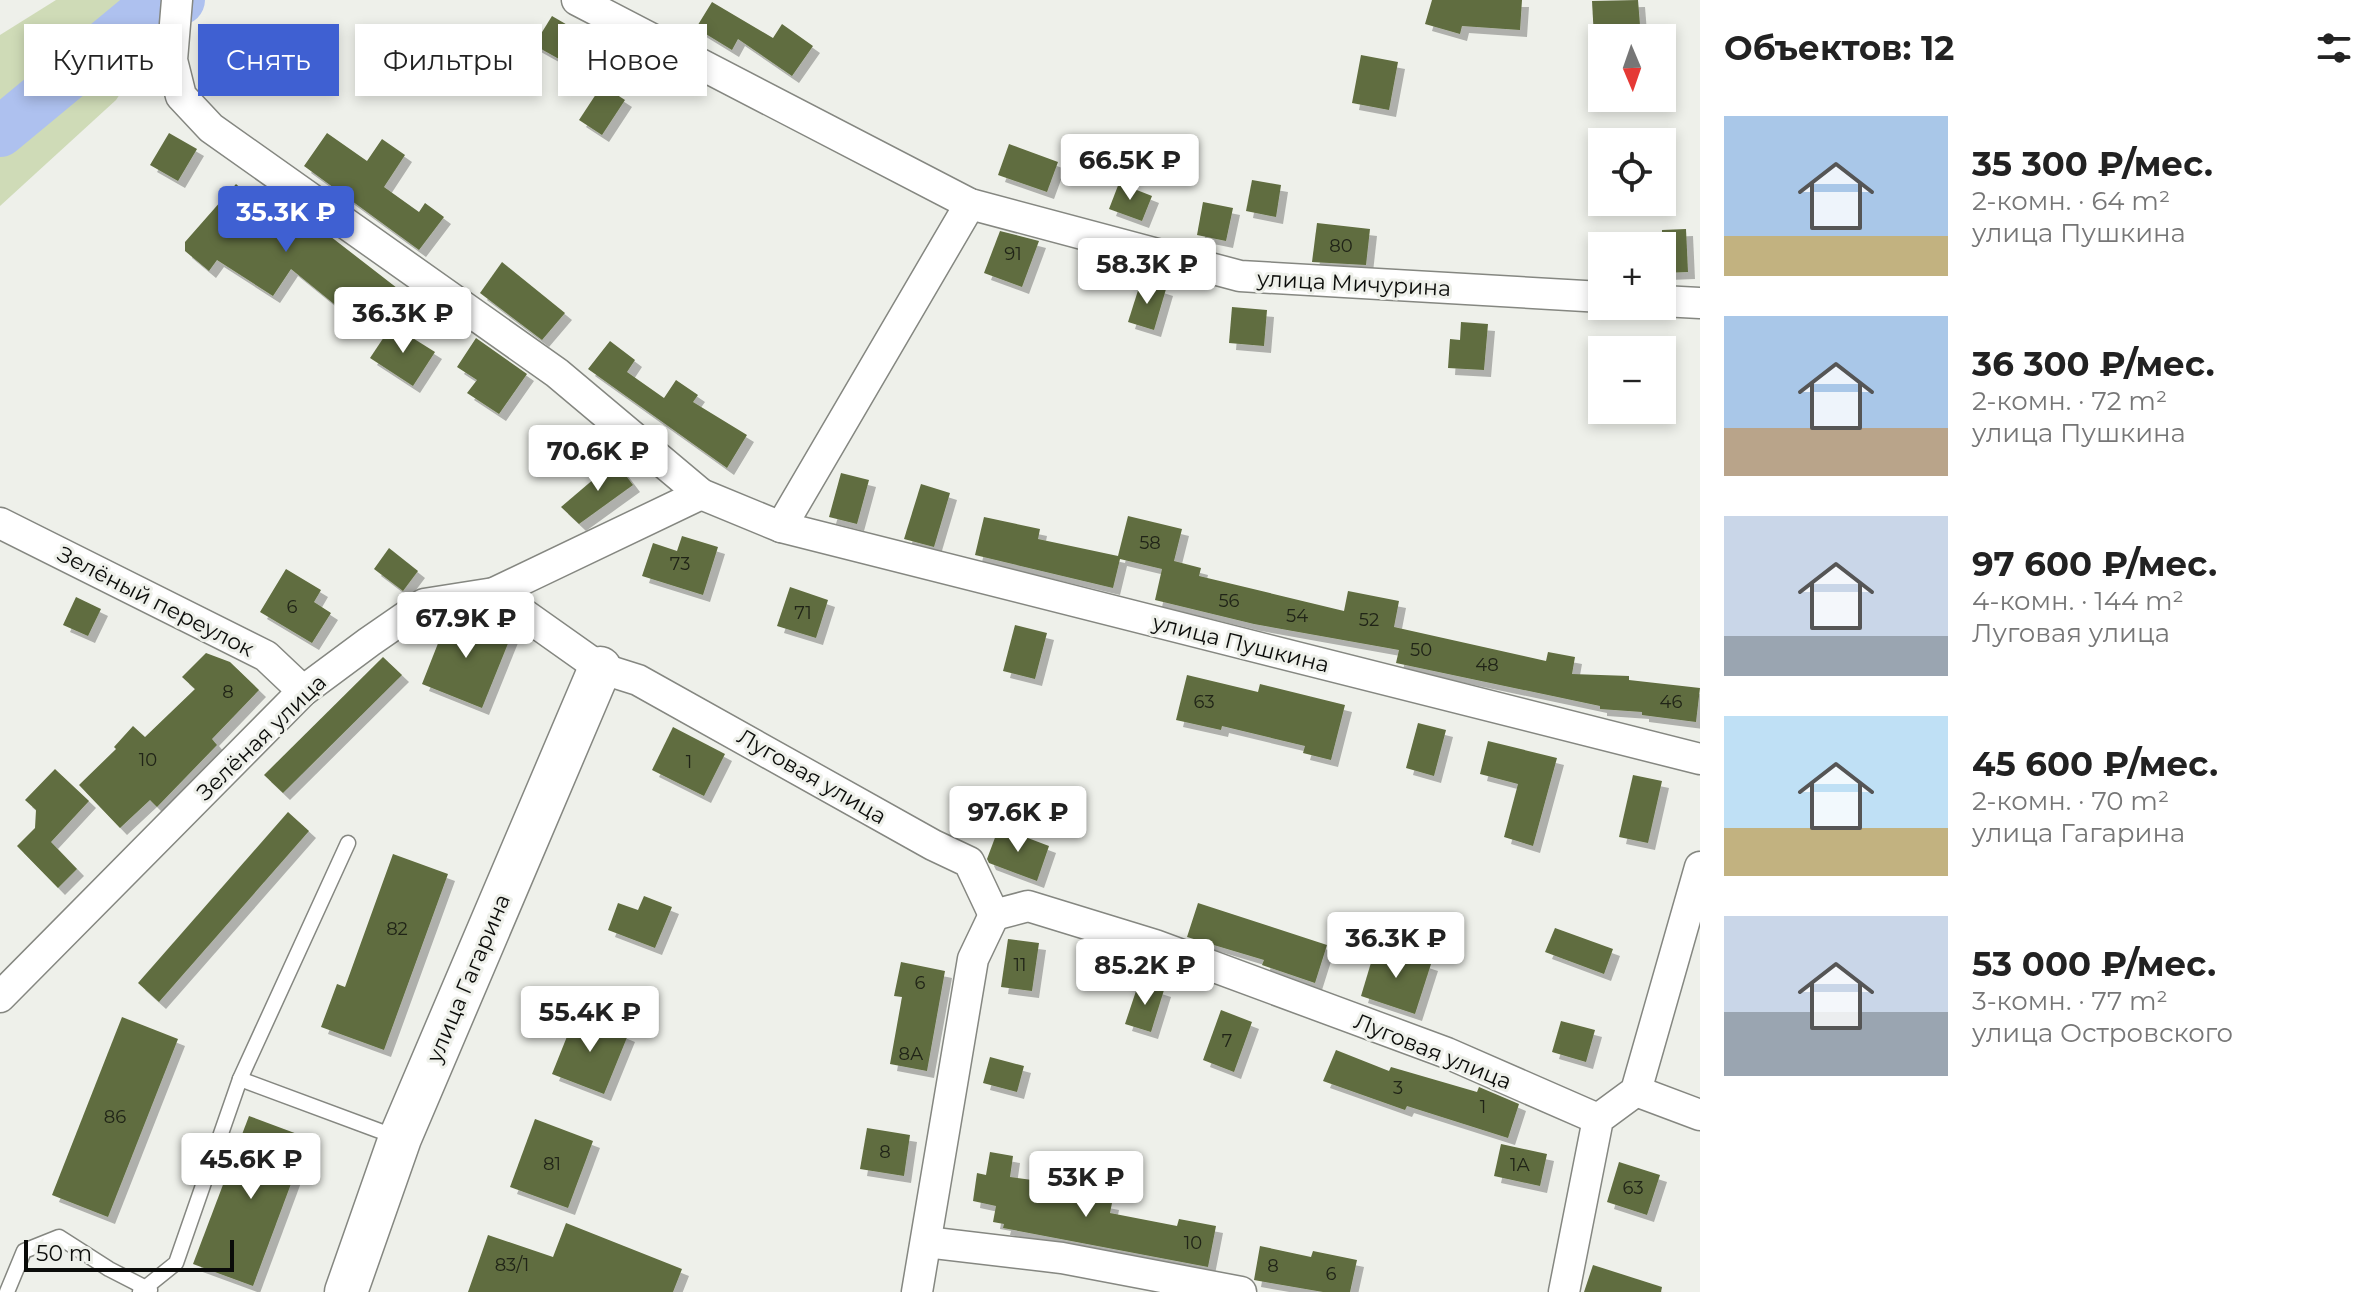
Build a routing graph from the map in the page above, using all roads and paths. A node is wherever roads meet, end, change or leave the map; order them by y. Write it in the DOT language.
graph roads {
  1 [pos="177,0"];
  2 [pos="577,0"];
  3 [pos="970,204"];
  4 [pos="1588,296"];
  5 [pos="1676,302"];
  6 [pos="1700,303"];
  7 [pos="701,494"];
  8 [pos="0,523"];
  9 [pos="781,527"];
  10 [pos="494,593"];
  11 [pos="600,668"];
  12 [pos="303,691"];
  13 [pos="1700,759"];
  14 [pos="348,843"];
  15 [pos="1700,867"];
  16 [pos="994,915"];
  17 [pos="0,997"];
  18 [pos="240,1079"];
  19 [pos="1636,1091"];
  20 [pos="1700,1115"];
  21 [pos="1598,1119"];
  22 [pos="400,1138"];
  23 [pos="926,1242"];
  24 [pos="147,1291"];
  25 [pos="7,1292"];
  26 [pos="346,1292"];
  27 [pos="917,1292"];
  28 [pos="1241,1292"];
  29 [pos="1564,1292"];
  1 -- 7 [label="street, улица Пушкина"];
  2 -- 3 [label="street, улица Мичурина"];
  3 -- 4 [label="street, улица Мичурина"];
  3 -- 9 [label="street"];
  5 -- 6 [label="street"];
  7 -- 9 [label="street, улица Пушкина"];
  7 -- 10 [label="street, Зелёная улица"];
  8 -- 12 [label="street, Зелёный переулок"];
  9 -- 13 [label="street, улица Пушкина"];
  10 -- 11 [label="street, Луговая улица"];
  10 -- 12 [label="street, Зелёная улица"];
  11 -- 16 [label="street, Луговая улица"];
  11 -- 22 [label="street, улица Гагарина"];
  12 -- 17 [label="street, Зелёная улица"];
  14 -- 18 [label="lane"];
  15 -- 19 [label="street"];
  16 -- 21 [label="street, Луговая улица"];
  16 -- 23 [label="street"];
  18 -- 22 [label="lane"];
  18 -- 24 [label="lane"];
  19 -- 20 [label="street"];
  19 -- 21 [label="street"];
  21 -- 29 [label="street"];
  22 -- 26 [label="street, улица Гагарина"];
  23 -- 27 [label="street"];
  23 -- 28 [label="street"];
  24 -- 25 [label="lane"];
}
